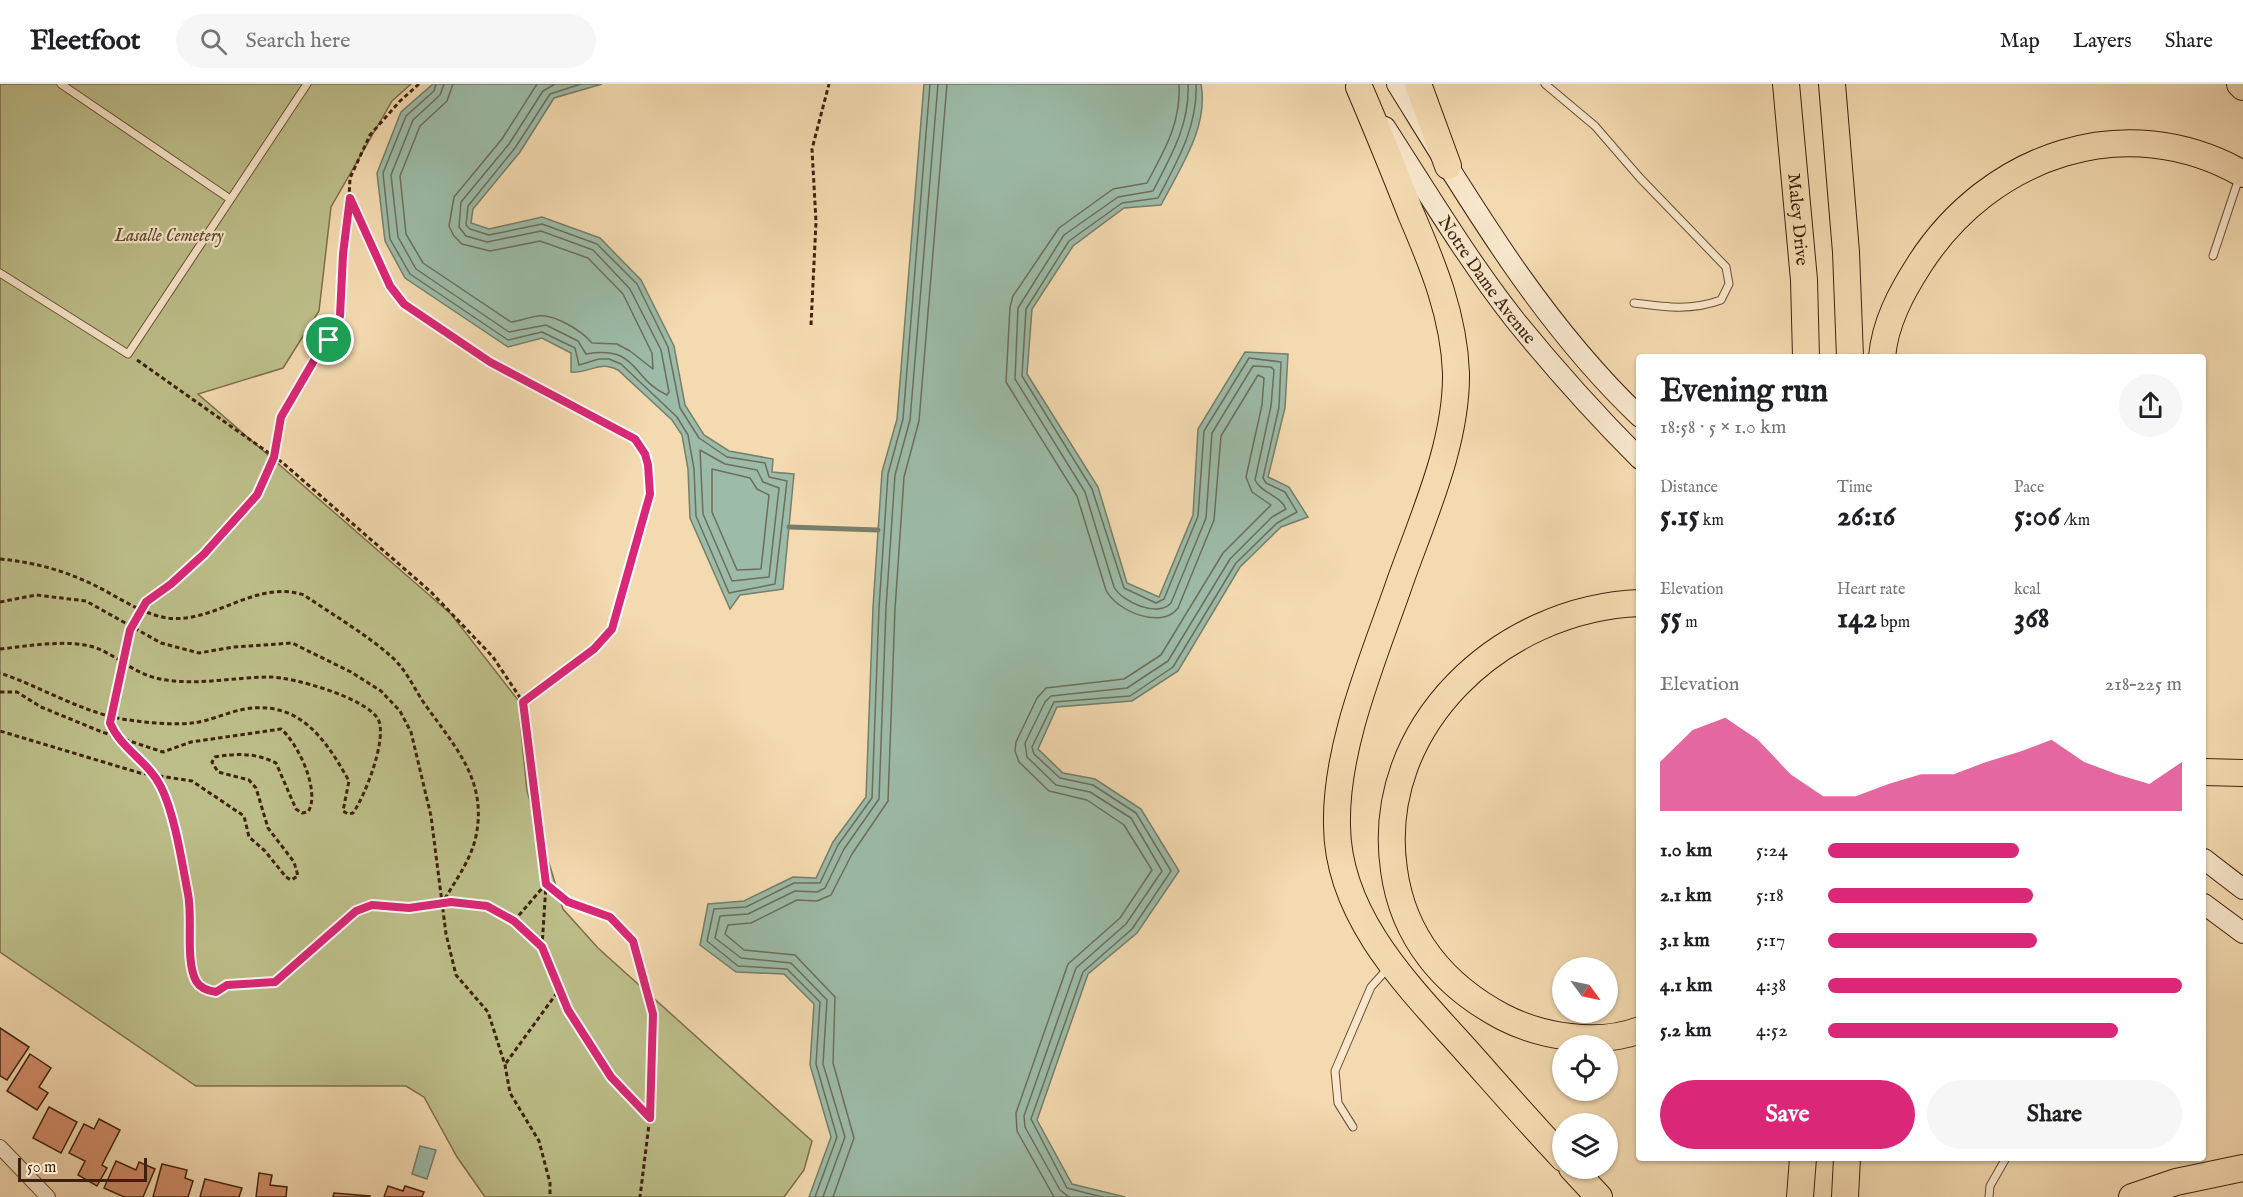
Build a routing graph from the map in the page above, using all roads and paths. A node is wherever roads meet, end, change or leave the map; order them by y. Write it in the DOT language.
graph roads {
  1 [pos="62,84"];
  2 [pos="307,84"];
  3 [pos="419,84"];
  4 [pos="829,84"];
  5 [pos="1397,84"];
  6 [pos="1418,84"];
  7 [pos="1545,84"];
  8 [pos="1786,84"];
  9 [pos="1832,84"];
  10 [pos="1358,86"];
  11 [pos="1448,166"];
  12 [pos="2242,174"];
  13 [pos="350,198"];
  14 [pos="230,199"];
  15 [pos="2213,256"];
  16 [pos="0,273"];
  17 [pos="1634,303"];
  18 [pos="811,325"];
  19 [pos="128,354"];
  20 [pos="1806,354"];
  21 [pos="1850,354"];
  22 [pos="1883,354"];
  23 [pos="1636,413"];
  24 [pos="1636,455"];
  25 [pos="274,457"];
  26 [pos="0,559"];
  27 [pos="0,602"];
  28 [pos="1636,603"];
  29 [pos="142,609"];
  30 [pos="132,627"];
  31 [pos="0,648"];
  32 [pos="123,662"];
  33 [pos="0,673"];
  34 [pos="0,692"];
  35 [pos="523,702"];
  36 [pos="111,715"];
  37 [pos="0,731"];
  38 [pos="115,736"];
  39 [pos="2206,772"];
  40 [pos="2243,773"];
  41 [pos="154,775"];
  42 [pos="2206,861"];
  43 [pos="546,884"];
  44 [pos="2243,889"];
  45 [pos="442,903"];
  46 [pos="2206,905"];
  47 [pos="514,921"];
  48 [pos="2243,933"];
  49 [pos="542,947"];
  50 [pos="1391,965"];
  51 [pos="559,990"];
  52 [pos="1636,1032"];
  53 [pos="505,1065"];
  54 [pos="650,1118"];
  55 [pos="1353,1127"];
  56 [pos="1552,1146"];
  57 [pos="0,1147"];
  58 [pos="1803,1161"];
  59 [pos="1847,1161"];
  60 [pos="2004,1161"];
  61 [pos="2243,1168"];
  62 [pos="1582,1179"];
  63 [pos="640,1196"];
  64 [pos="48,1197"];
  65 [pos="550,1197"];
  66 [pos="1599,1197"];
  67 [pos="1800,1197"];
  68 [pos="1845,1197"];
  69 [pos="1989,1197"];
  70 [pos="2132,1197"];
  1 -- 14 [label="lane"];
  2 -- 14 [label="lane"];
  3 -- 13 [label="path"];
  4 -- 18 [label="path"];
  5 -- 11 [label="main road, Notre Dame Avenue"];
  6 -- 11 [label="highway"];
  7 -- 17 [label="lane"];
  8 -- 20 [label="highway, Maley Drive"];
  9 -- 21 [label="highway"];
  10 -- 24 [label="main road, Notre Dame Avenue"];
  10 -- 50 [label="highway"];
  11 -- 23 [label="main road, Notre Dame Avenue"];
  12 -- 15 [label="lane"];
  12 -- 22 [label="highway"];
  13 -- 25 [label="path"];
  13 -- 35 [label="path"];
  14 -- 19 [label="lane"];
  16 -- 19 [label="lane"];
  19 -- 25 [label="path"];
  25 -- 29 [label="path"];
  25 -- 35 [label="path"];
  26 -- 29 [label="path"];
  27 -- 30 [label="path"];
  28 -- 52 [label="highway"];
  29 -- 30 [label="path"];
  29 -- 45 [label="path"];
  30 -- 32 [label="path"];
  30 -- 45 [label="path"];
  31 -- 32 [label="path"];
  32 -- 36 [label="path"];
  32 -- 36 [label="path"];
  33 -- 36 [label="path"];
  34 -- 38 [label="path"];
  35 -- 43 [label="path"];
  36 -- 38 [label="path"];
  37 -- 41 [label="path"];
  38 -- 41 [label="path"];
  38 -- 41 [label="path"];
  39 -- 40 [label="highway"];
  41 -- 45 [label="path"];
  42 -- 44 [label="main road"];
  43 -- 47 [label="path"];
  43 -- 49 [label="path"];
  43 -- 54 [label="path"];
  45 -- 47 [label="path"];
  45 -- 53 [label="path"];
  46 -- 48 [label="main road"];
  47 -- 49 [label="path"];
  49 -- 51 [label="path"];
  50 -- 55 [label="lane"];
  50 -- 56 [label="highway"];
  51 -- 53 [label="path"];
  51 -- 54 [label="path"];
  53 -- 65 [label="path"];
  54 -- 63 [label="path"];
  57 -- 64 [label="street"];
  58 -- 67 [label="highway"];
  59 -- 68 [label="highway"];
  60 -- 69 [label="lane"];
  61 -- 70 [label="highway"];
  62 -- 66 [label="highway"];
}
